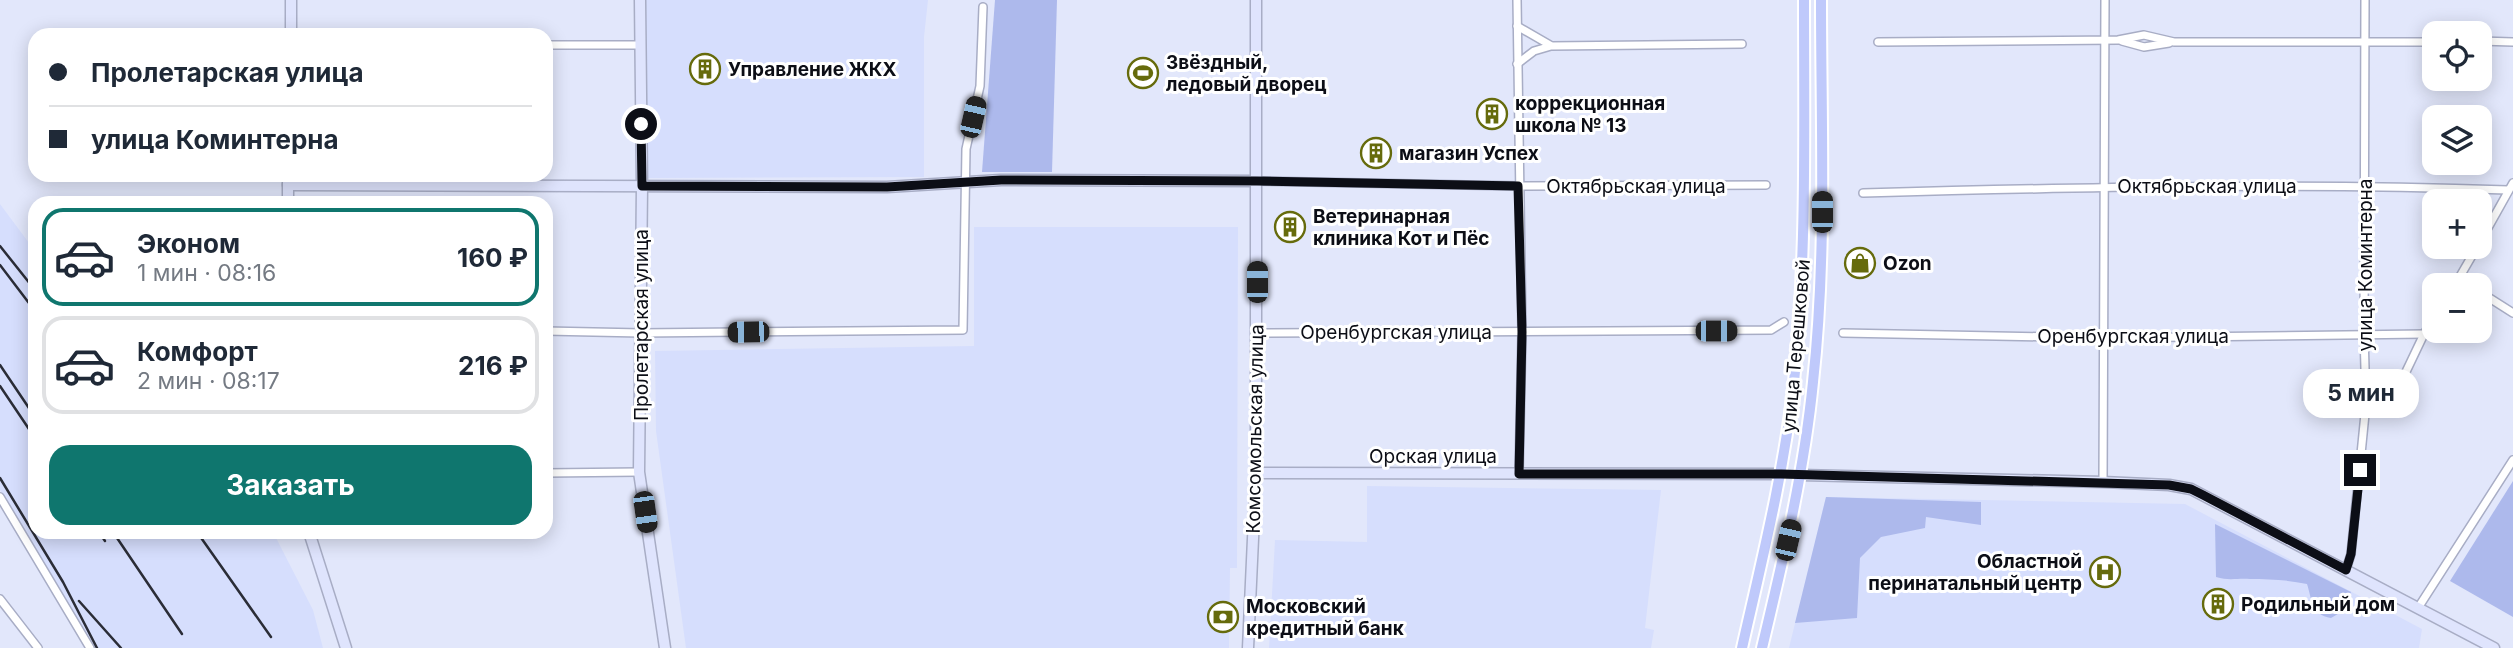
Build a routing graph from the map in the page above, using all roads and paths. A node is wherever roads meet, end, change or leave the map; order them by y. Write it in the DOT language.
graph roads {
  1 [pos="291,0"];
  2 [pos="640,0"];
  3 [pos="1256,0"];
  4 [pos="1517,0"];
  5 [pos="1804,0"];
  6 [pos="1821,0"];
  7 [pos="2105,0"];
  8 [pos="2365,0"];
  9 [pos="983,7"];
  10 [pos="1517,26"];
  11 [pos="291,28"];
  12 [pos="2104,39"];
  13 [pos="2118,40"];
  14 [pos="2492,41"];
  15 [pos="1878,42"];
  16 [pos="2174,42"];
  17 [pos="2422,42"];
  18 [pos="2513,42"];
  19 [pos="2365,43"];
  20 [pos="1742,44"];
  21 [pos="553,45"];
  22 [pos="640,45"];
  23 [pos="1551,46"];
  24 [pos="1517,64"];
  25 [pos="1257,181"];
  26 [pos="406,182"];
  27 [pos="967,182"];
  28 [pos="642,186"];
  29 [pos="1518,186"];
  30 [pos="1766,186"];
  31 [pos="2105,186"];
  32 [pos="2364,186"];
  33 [pos="2511,187"];
  34 [pos="1863,193"];
  35 [pos="2492,221"];
  36 [pos="2492,300"];
  37 [pos="2513,313"];
  38 [pos="1784,322"];
  39 [pos="553,331"];
  40 [pos="1522,332"];
  41 [pos="641,333"];
  42 [pos="1257,333"];
  43 [pos="1843,333"];
  44 [pos="2364,334"];
  45 [pos="2422,334"];
  46 [pos="2105,338"];
  47 [pos="2422,338"];
  48 [pos="2366,404"];
  49 [pos="2513,460"];
  50 [pos="639,472"];
  51 [pos="553,473"];
  52 [pos="1256,473"];
  53 [pos="1519,474"];
  54 [pos="1781,474"];
  55 [pos="1800,475"];
  56 [pos="2103,482"];
  57 [pos="0,497"];
  58 [pos="311,539"];
  59 [pos="2346,570"];
  60 [pos="0,599"];
  61 [pos="2418,608"];
  62 [pos="38,648"];
  63 [pos="90,648"];
  64 [pos="346,648"];
  65 [pos="665,648"];
  66 [pos="1248,648"];
  67 [pos="1742,648"];
  68 [pos="1762,648"];
  69 [pos="2494,648"];
  1 -- 11 [label="main road"];
  2 -- 22 [label="main road, Пролетарская улица"];
  3 -- 25 [label="main road, Комсомольская улица"];
  4 -- 10 [label="street"];
  5 -- 54 [label="main road, улица Терешковой"];
  6 -- 55 [label="main road, улица Терешковой"];
  7 -- 12 [label="street"];
  8 -- 19 [label="street, улица Коминтерна"];
  9 -- 27 [label="street"];
  10 -- 23 [label="street"];
  10 -- 24 [label="street"];
  12 -- 13 [label="street"];
  12 -- 15 [label="street"];
  12 -- 31 [label="street"];
  13 -- 16 [label="street"];
  13 -- 16 [label="street"];
  14 -- 18 [label="street"];
  16 -- 19 [label="street"];
  17 -- 19 [label="street"];
  19 -- 32 [label="street, улица Коминтерна"];
  20 -- 23 [label="street"];
  21 -- 22 [label="street"];
  22 -- 28 [label="main road, Пролетарская улица"];
  23 -- 24 [label="street"];
  24 -- 29 [label="street"];
  25 -- 27 [label="main road, Октябрьская улица"];
  25 -- 29 [label="street, Октябрьская улица"];
  25 -- 42 [label="main road, Комсомольская улица"];
  26 -- 28 [label="main road, Октябрьская улица"];
  27 -- 28 [label="main road, Октябрьская улица"];
  27 -- 41 [label="street"];
  28 -- 41 [label="main road, Пролетарская улица"];
  29 -- 30 [label="street, Октябрьская улица"];
  29 -- 40 [label="street"];
  31 -- 32 [label="street, Октябрьская улица"];
  31 -- 34 [label="street, Октябрьская улица"];
  31 -- 46 [label="street"];
  32 -- 33 [label="street, Октябрьская улица"];
  32 -- 44 [label="street, улица Коминтерна"];
  33 -- 35 [label="street"];
  36 -- 37 [label="street"];
  38 -- 40 [label="street, Оренбургская улица"];
  39 -- 41 [label="street"];
  40 -- 42 [label="street, Оренбургская улица"];
  40 -- 53 [label="street"];
  41 -- 50 [label="main road, Пролетарская улица"];
  42 -- 52 [label="main road, Комсомольская улица"];
  43 -- 46 [label="street, Оренбургская улица"];
  44 -- 45 [label="street, Оренбургская улица"];
  44 -- 46 [label="street, Оренбургская улица"];
  44 -- 48 [label="street, улица Коминтерна"];
  46 -- 56 [label="street"];
  47 -- 48 [label="street"];
  48 -- 59 [label="street, улица Коминтерна"];
  49 -- 61 [label="street"];
  50 -- 51 [label="street"];
  50 -- 65 [label="main road, Пролетарская улица"];
  52 -- 53 [label="main road, Орская улица"];
  52 -- 66 [label="main road, Комсомольская улица"];
  53 -- 54 [label="main road, Орская улица"];
  54 -- 55 [label="main road, Орская улица"];
  54 -- 67 [label="main road, улица Терешковой"];
  55 -- 56 [label="main road, Орская улица"];
  55 -- 68 [label="main road, улица Терешковой"];
  56 -- 59 [label="main road, Орская улица"];
  57 -- 63 [label="street"];
  58 -- 64 [label="main road"];
  59 -- 61 [label="main road, Орская улица"];
  60 -- 62 [label="street"];
  61 -- 69 [label="main road, Орская улица"];
}
